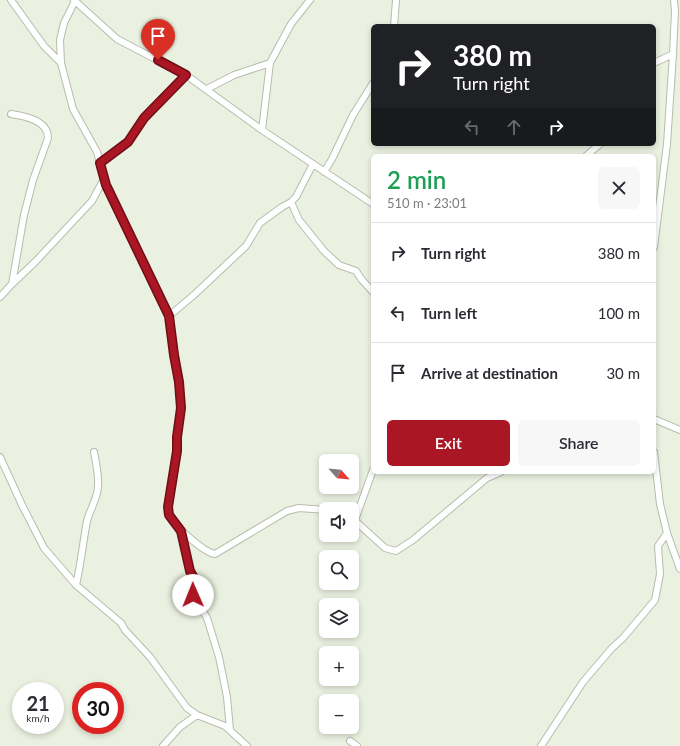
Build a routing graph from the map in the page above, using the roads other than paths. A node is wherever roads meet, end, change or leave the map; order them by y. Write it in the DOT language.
graph roads {
  1 [pos="11,0"];
  2 [pos="75,0"];
  3 [pos="310,0"];
  4 [pos="396,0"];
  5 [pos="674,0"];
  6 [pos="394,24"];
  7 [pos="673,54"];
  8 [pos="656,62"];
  9 [pos="61,63"];
  10 [pos="270,63"];
  11 [pos="186,75"];
  12 [pos="371,86"];
  13 [pos="207,89"];
  14 [pos="11,114"];
  15 [pos="262,130"];
  16 [pos="598,146"];
  17 [pos="588,154"];
  18 [pos="100,163"];
  19 [pos="313,164"];
  20 [pos="324,172"];
  21 [pos="104,180"];
  22 [pos="291,202"];
  23 [pos="371,203"];
  24 [pos="656,231"];
  25 [pos="12,284"];
  26 [pos="371,290"];
  27 [pos="0,297"];
  28 [pos="169,316"];
  29 [pos="656,420"];
  30 [pos="680,430"];
  31 [pos="94,452"];
  32 [pos="0,457"];
  33 [pos="656,471"];
  34 [pos="371,474"];
  35 [pos="496,474"];
  36 [pos="359,506"];
  37 [pos="319,509"];
  38 [pos="359,524"];
  39 [pos="181,531"];
  40 [pos="667,533"];
  41 [pos="680,569"];
  42 [pos="76,585"];
  43 [pos="197,715"];
  44 [pos="230,730"];
  45 [pos="350,741"];
  46 [pos="164,746"];
  47 [pos="247,746"];
  48 [pos="357,746"];
  49 [pos="541,746"];
  1 -- 9 [label="street"];
  2 -- 9 [label="street"];
  2 -- 11 [label="street"];
  3 -- 10 [label="street"];
  4 -- 6 [label="street"];
  5 -- 7 [label="street"];
  7 -- 8 [label="street"];
  7 -- 24 [label="street"];
  9 -- 18 [label="street"];
  10 -- 13 [label="street"];
  10 -- 15 [label="street"];
  11 -- 13 [label="street"];
  11 -- 18 [label="street"];
  12 -- 20 [label="street"];
  13 -- 15 [label="street"];
  14 -- 25 [label="street"];
  15 -- 19 [label="street"];
  16 -- 17 [label="street"];
  18 -- 21 [label="street"];
  19 -- 20 [label="street"];
  19 -- 22 [label="street"];
  20 -- 23 [label="street"];
  21 -- 25 [label="street"];
  21 -- 28 [label="street"];
  22 -- 26 [label="street"];
  22 -- 28 [label="street"];
  25 -- 27 [label="street"];
  28 -- 39 [label="street"];
  29 -- 30 [label="street"];
  31 -- 42 [label="street"];
  32 -- 42 [label="street"];
  33 -- 40 [label="street"];
  34 -- 36 [label="street"];
  35 -- 38 [label="street"];
  37 -- 39 [label="street"];
  39 -- 44 [label="street"];
  40 -- 41 [label="street"];
  40 -- 49 [label="street"];
  42 -- 43 [label="street"];
  43 -- 44 [label="street"];
  43 -- 46 [label="street"];
  44 -- 47 [label="street"];
  45 -- 48 [label="street"];
}
